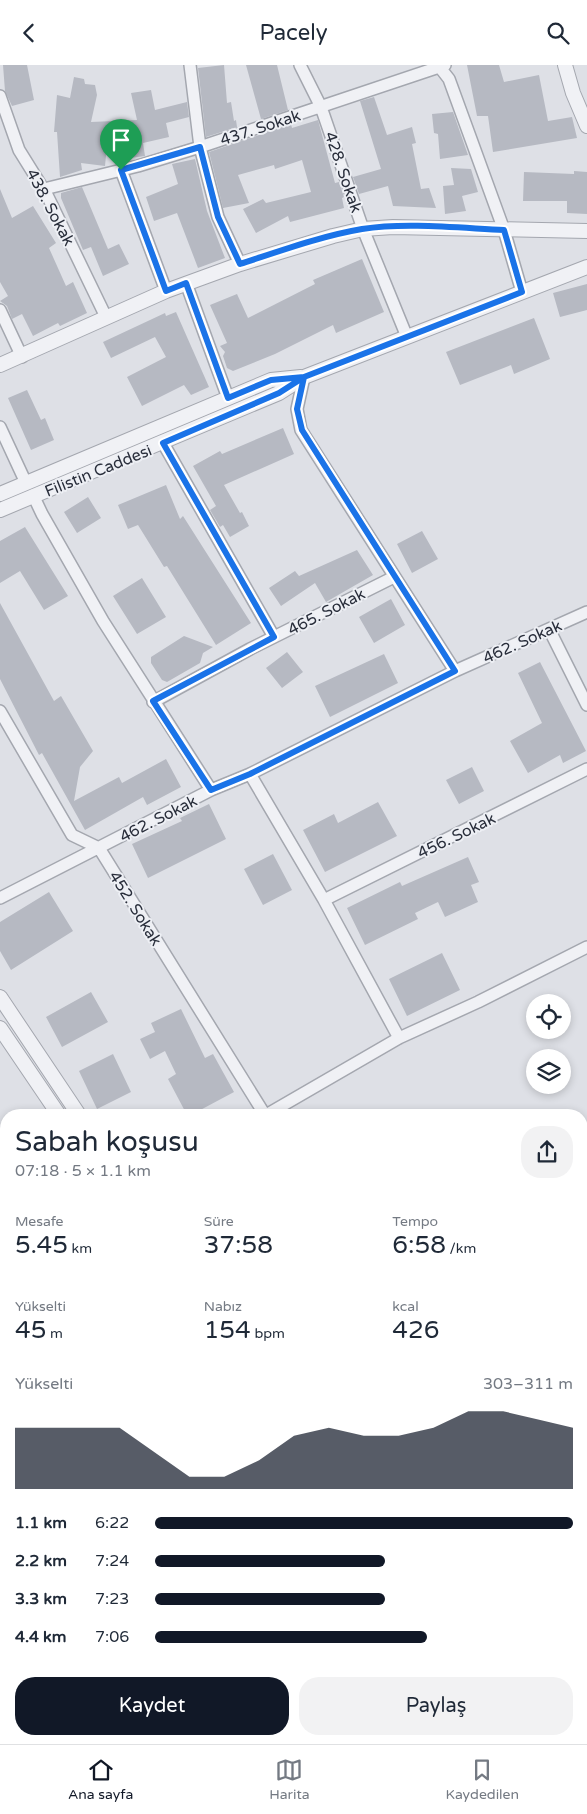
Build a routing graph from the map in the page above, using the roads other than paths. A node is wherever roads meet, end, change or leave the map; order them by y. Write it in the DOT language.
graph roads {
  1 [pos="190,65"];
  2 [pos="300,65"];
  3 [pos="565,65"];
  4 [pos="441,66"];
  5 [pos="0,96"];
  6 [pos="321,107"];
  7 [pos="587,126"];
  8 [pos="200,147"];
  9 [pos="121,170"];
  10 [pos="44,189"];
  11 [pos="363,229"];
  12 [pos="504,230"];
  13 [pos="587,231"];
  14 [pos="240,264"];
  15 [pos="587,267"];
  16 [pos="186,283"];
  17 [pos="166,291"];
  18 [pos="522,292"];
  19 [pos="0,310"];
  20 [pos="106,317"];
  21 [pos="407,337"];
  22 [pos="22,357"];
  23 [pos="0,365"];
  24 [pos="304,377"];
  25 [pos="228,398"];
  26 [pos="0,427"];
  27 [pos="163,443"];
  28 [pos="30,489"];
  29 [pos="0,494"];
  30 [pos="0,510"];
  31 [pos="394,577"];
  32 [pos="587,611"];
  33 [pos="549,629"];
  34 [pos="274,637"];
  35 [pos="455,671"];
  36 [pos="153,701"];
  37 [pos="587,705"];
  38 [pos="0,711"];
  39 [pos="587,769"];
  40 [pos="250,774"];
  41 [pos="211,790"];
  42 [pos="99,848"];
  43 [pos="0,897"];
  44 [pos="324,900"];
  45 [pos="587,947"];
  46 [pos="0,997"];
  47 [pos="0,1028"];
  48 [pos="400,1038"];
  49 [pos="55,1109"];
  50 [pos="75,1109"];
  51 [pos="262,1109"];
  52 [pos="276,1109"];
  1 -- 8 [label="street"];
  2 -- 6 [label="street, 428. Sokak"];
  3 -- 7 [label="street"];
  4 -- 6 [label="street, 437. Sokak"];
  4 -- 12 [label="street"];
  5 -- 10 [label="street, 438. Sokak"];
  6 -- 8 [label="street, 437. Sokak"];
  6 -- 11 [label="street, 428. Sokak"];
  8 -- 9 [label="street, 437. Sokak"];
  8 -- 14 [label="street"];
  9 -- 10 [label="street, 437. Sokak"];
  9 -- 17 [label="street"];
  10 -- 20 [label="street, 438. Sokak"];
  11 -- 12 [label="street"];
  11 -- 14 [label="street"];
  11 -- 21 [label="street, 428. Sokak"];
  12 -- 13 [label="street"];
  12 -- 18 [label="street"];
  14 -- 16 [label="street"];
  15 -- 18 [label="street, Filistin Caddesi"];
  16 -- 17 [label="street"];
  16 -- 25 [label="street"];
  17 -- 20 [label="street"];
  18 -- 21 [label="street, Filistin Caddesi"];
  19 -- 22 [label="street"];
  20 -- 22 [label="street"];
  21 -- 24 [label="street, Filistin Caddesi"];
  22 -- 23 [label="street"];
  24 -- 25 [label="street, Filistin Caddesi"];
  24 -- 27 [label="street, Filistin Caddesi"];
  24 -- 31 [label="street"];
  25 -- 28 [label="street, Filistin Caddesi"];
  26 -- 28 [label="street"];
  27 -- 28 [label="street, Filistin Caddesi"];
  27 -- 34 [label="street"];
  28 -- 29 [label="street, Filistin Caddesi"];
  28 -- 30 [label="street, Filistin Caddesi"];
  28 -- 36 [label="street"];
  31 -- 34 [label="street, 465. Sokak"];
  31 -- 35 [label="street"];
  32 -- 33 [label="street, 462. Sokak"];
  33 -- 35 [label="street, 462. Sokak"];
  33 -- 37 [label="street"];
  34 -- 36 [label="street, 465. Sokak"];
  35 -- 40 [label="street, 462. Sokak"];
  36 -- 41 [label="street"];
  38 -- 42 [label="street"];
  39 -- 44 [label="street, 456. Sokak"];
  40 -- 41 [label="street, 462. Sokak"];
  40 -- 44 [label="street"];
  41 -- 42 [label="street, 462. Sokak"];
  42 -- 43 [label="street, 462. Sokak"];
  42 -- 51 [label="street, 452. Sokak"];
  44 -- 48 [label="street"];
  45 -- 48 [label="street"];
  46 -- 50 [label="street"];
  47 -- 49 [label="street"];
  48 -- 52 [label="street"];
}
